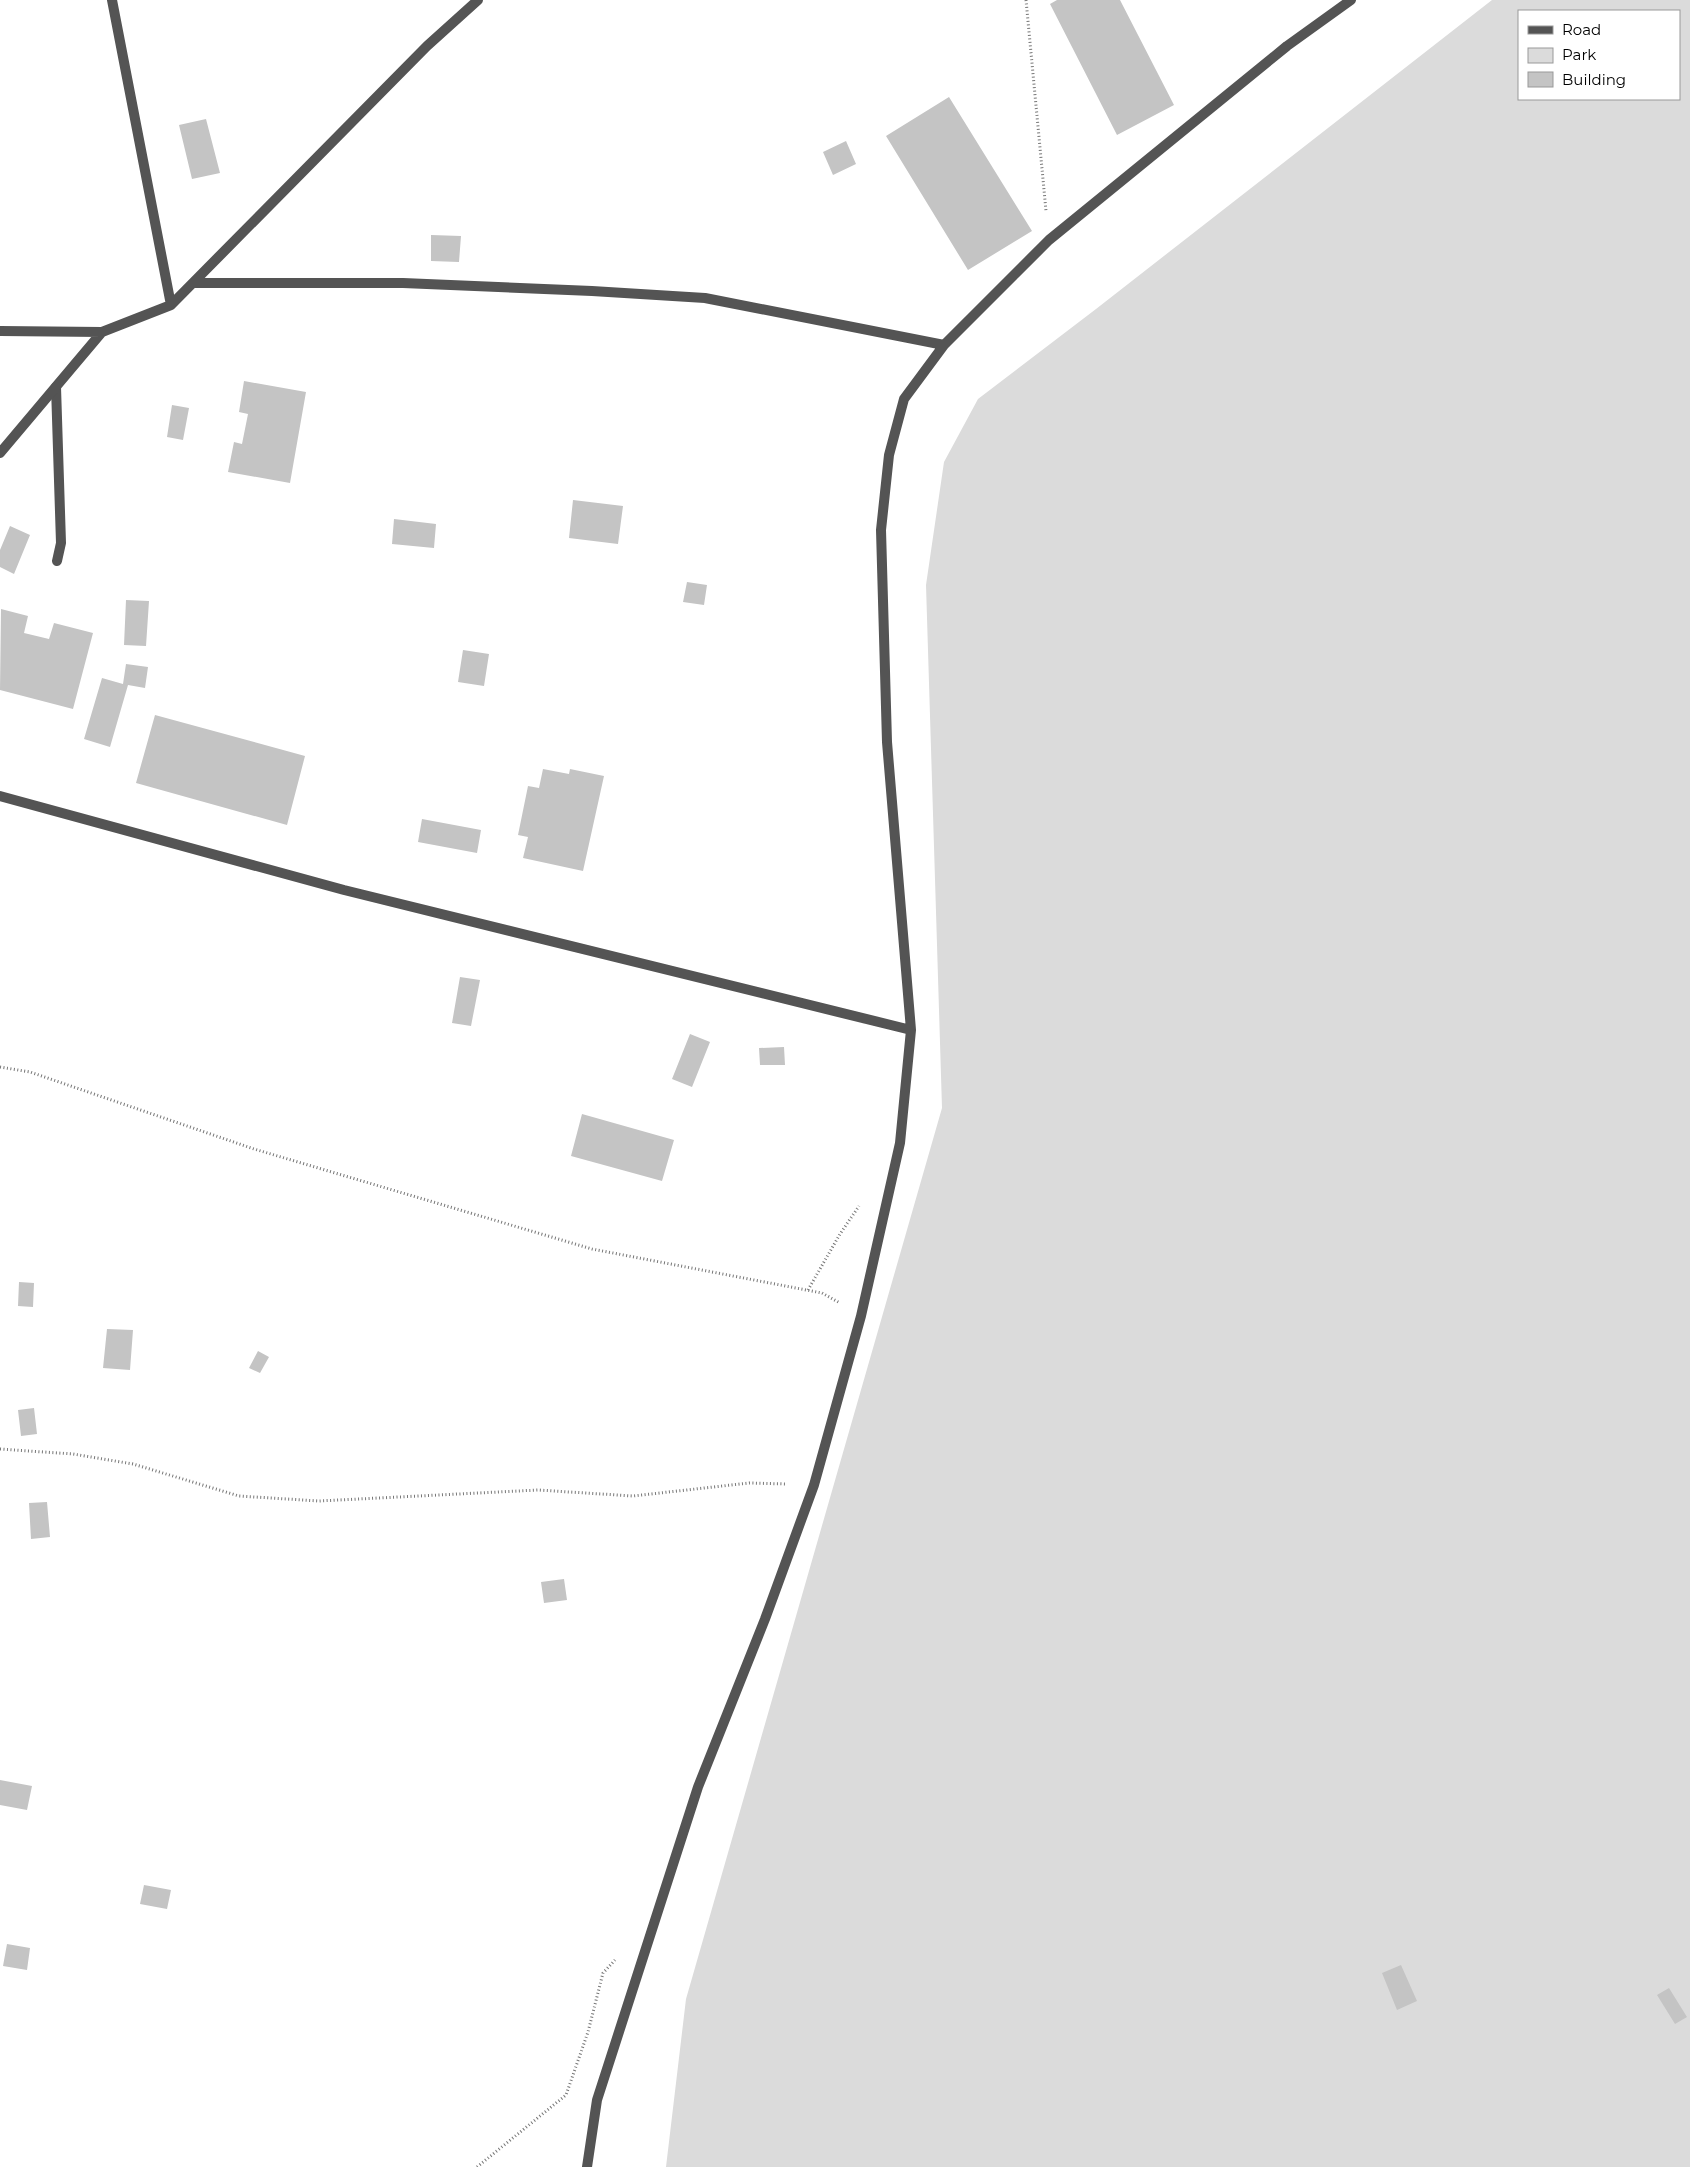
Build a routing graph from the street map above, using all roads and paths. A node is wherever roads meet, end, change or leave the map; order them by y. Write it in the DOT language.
graph roads {
  1 [pos="112,0"];
  2 [pos="478,0"];
  3 [pos="1026,0"];
  4 [pos="1351,0"];
  5 [pos="1048,240"];
  6 [pos="194,283"];
  7 [pos="171,305"];
  8 [pos="0,330"];
  9 [pos="102,332"];
  10 [pos="944,344"];
  11 [pos="56,387"];
  12 [pos="0,452"];
  13 [pos="57,562"];
  14 [pos="0,796"];
  15 [pos="911,1030"];
  16 [pos="0,1067"];
  17 [pos="860,1205"];
  18 [pos="807,1291"];
  19 [pos="861,1316"];
  20 [pos="0,1449"];
  21 [pos="814,1485"];
  22 [pos="616,1958"];
  23 [pos="477,2167"];
  24 [pos="588,2167"];
  1 -- 7 [label="street"];
  2 -- 6 [label="street"];
  3 -- 5 [label="path"];
  4 -- 5 [label="street"];
  5 -- 10 [label="street"];
  6 -- 7 [label="street"];
  6 -- 10 [label="street"];
  7 -- 9 [label="street"];
  8 -- 9 [label="street"];
  9 -- 11 [label="street"];
  10 -- 15 [label="street"];
  11 -- 12 [label="street"];
  11 -- 13 [label="street"];
  14 -- 15 [label="street"];
  15 -- 19 [label="street"];
  16 -- 18 [label="path"];
  17 -- 18 [label="path"];
  18 -- 19 [label="path"];
  19 -- 21 [label="street"];
  20 -- 21 [label="path"];
  21 -- 24 [label="street"];
  22 -- 23 [label="path"];
}
